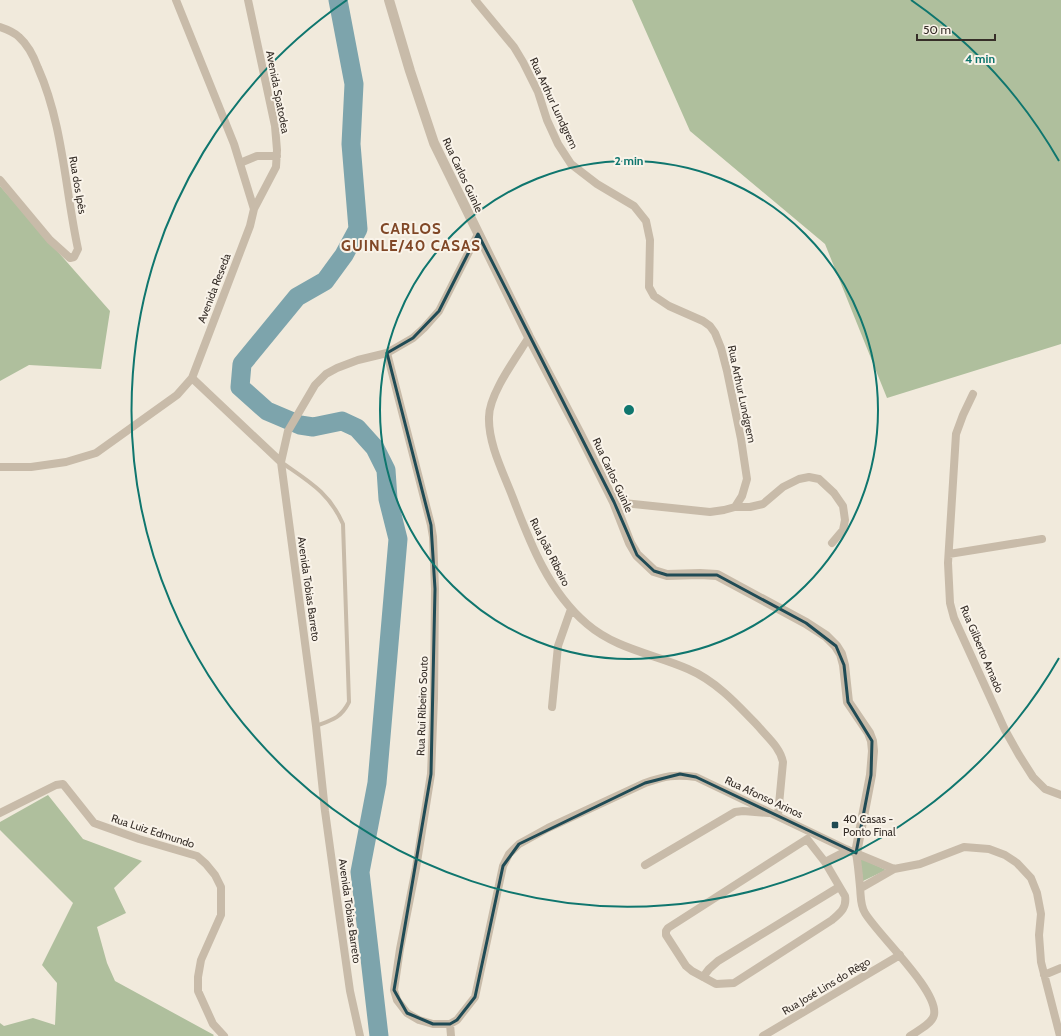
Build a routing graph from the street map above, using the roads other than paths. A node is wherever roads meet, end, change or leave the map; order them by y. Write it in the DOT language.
graph roads {
  1 [pos="176,0"];
  2 [pos="248,0"];
  3 [pos="389,0"];
  4 [pos="475,0"];
  5 [pos="0,28"];
  6 [pos="277,156"];
  7 [pos="240,163"];
  8 [pos="0,180"];
  9 [pos="254,209"];
  10 [pos="478,234"];
  11 [pos="529,338"];
  12 [pos="387,353"];
  13 [pos="192,378"];
  14 [pos="973,394"];
  15 [pos="281,462"];
  16 [pos="0,467"];
  17 [pos="614,502"];
  18 [pos="735,507"];
  19 [pos="1042,539"];
  20 [pos="832,543"];
  21 [pos="949,554"];
  22 [pos="571,609"];
  23 [pos="552,707"];
  24 [pos="316,726"];
  25 [pos="1061,795"];
  26 [pos="0,813"];
  27 [pos="776,814"];
  28 [pos="852,852"];
  29 [pos="825,862"];
  30 [pos="645,865"];
  31 [pos="894,869"];
  32 [pos="839,887"];
  33 [pos="860,888"];
  34 [pos="900,955"];
  35 [pos="1061,968"];
  36 [pos="1044,975"];
  37 [pos="703,977"];
  38 [pos="450,1024"];
  39 [pos="224,1036"];
  40 [pos="360,1036"];
  41 [pos="451,1036"];
  42 [pos="763,1036"];
  43 [pos="910,1036"];
  44 [pos="1060,1036"];
  1 -- 7 [label="street"];
  2 -- 6 [label="street, Avenida Spatodea"];
  3 -- 10 [label="street, Rua Carlos Guinle"];
  4 -- 18 [label="street, Rua Arthur Lundgrem"];
  5 -- 8 [label="street, Rua dos Ipês"];
  6 -- 7 [label="street"];
  6 -- 9 [label="street, Avenida Spatodea"];
  7 -- 9 [label="street"];
  9 -- 13 [label="street, Avenida Reseda"];
  10 -- 11 [label="street, Rua Carlos Guinle"];
  10 -- 12 [label="street, Avenida Tobias Barreto"];
  11 -- 17 [label="street, Rua Carlos Guinle"];
  11 -- 22 [label="street, Rua João Ribeiro"];
  12 -- 15 [label="street, Avenida Tobias Barreto"];
  12 -- 38 [label="street, Rua Rui Ribeiro Souto"];
  13 -- 15 [label="street"];
  13 -- 16 [label="street, Avenida Reseda"];
  14 -- 21 [label="street, Rua Gilberto Amado"];
  15 -- 24 [label="street, Avenida Tobias Barreto"];
  15 -- 24 [label="lane"];
  17 -- 18 [label="street"];
  17 -- 28 [label="street, Rua Carlos Guinle"];
  18 -- 20 [label="street"];
  19 -- 21 [label="street"];
  21 -- 25 [label="street, Rua Gilberto Amado"];
  22 -- 23 [label="street"];
  22 -- 27 [label="street, Rua João Ribeiro"];
  24 -- 40 [label="street, Avenida Tobias Barreto"];
  26 -- 39 [label="street, Rua Luiz Edmundo"];
  27 -- 28 [label="street, Rua Afonso Arinos"];
  27 -- 30 [label="street"];
  27 -- 38 [label="street, Rua Afonso Arinos"];
  28 -- 29 [label="street"];
  28 -- 31 [label="street, Rua Afonso Arinos"];
  28 -- 33 [label="street"];
  29 -- 32 [label="street"];
  29 -- 37 [label="street"];
  31 -- 33 [label="street"];
  31 -- 36 [label="street"];
  32 -- 37 [label="street"];
  32 -- 37 [label="street"];
  33 -- 34 [label="street"];
  34 -- 42 [label="street, Rua José Lins do Rêgo"];
  34 -- 43 [label="street"];
  35 -- 36 [label="street"];
  36 -- 44 [label="street"];
  38 -- 41 [label="street"];
}
